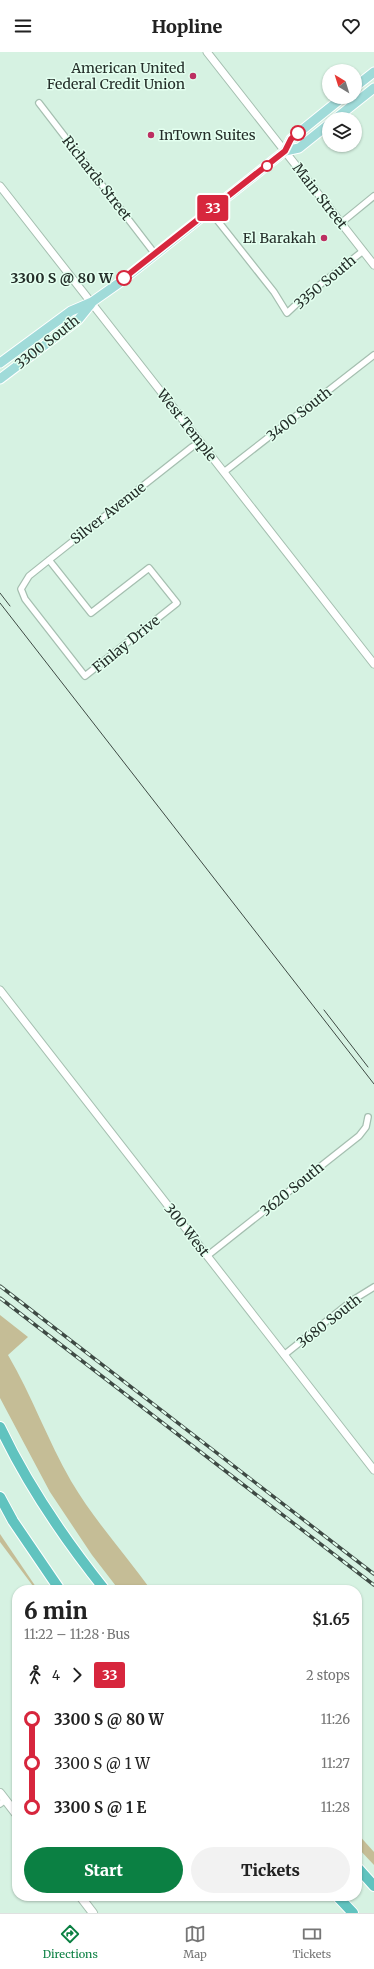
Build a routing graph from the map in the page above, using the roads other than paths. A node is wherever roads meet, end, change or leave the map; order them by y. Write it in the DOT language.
graph roads {
  1 [pos="207,52"];
  2 [pos="374,72"];
  3 [pos="362,81"];
  4 [pos="374,88"];
  5 [pos="39,103"];
  6 [pos="334,104"];
  7 [pos="344,112"];
  8 [pos="322,130"];
  9 [pos="285,151"];
  10 [pos="0,186"];
  11 [pos="374,196"];
  12 [pos="210,211"];
  13 [pos="341,223"];
  14 [pos="363,250"];
  15 [pos="155,254"];
  16 [pos="374,265"];
  17 [pos="92,302"];
  18 [pos="374,355"];
  19 [pos="0,363"];
  20 [pos="0,379"];
  21 [pos="200,442"];
  22 [pos="224,472"];
  23 [pos="49,560"];
  24 [pos="21,589"];
  25 [pos="374,664"];
  26 [pos="0,990"];
  27 [pos="368,1117"];
  28 [pos="207,1256"];
  29 [pos="374,1288"];
  30 [pos="284,1355"];
  31 [pos="0,1427"];
  32 [pos="374,1470"];
  33 [pos="0,1497"];
  34 [pos="57,1585"];
  35 [pos="102,1585"];
  36 [pos="0,1793"];
  37 [pos="3,1802"];
  38 [pos="12,1810"];
  39 [pos="362,1873"];
  40 [pos="374,1886"];
  41 [pos="84,1901"];
  42 [pos="342,1901"];
  43 [pos="93,1913"];
  44 [pos="353,1913"];
  1 -- 9 [label="street, Main Street"];
  2 -- 3 [label="main road"];
  4 -- 7 [label="main road"];
  5 -- 15 [label="street, Richards Street"];
  6 -- 9 [label="main road, 3300 South"];
  8 -- 9 [label="main road, 3300 South"];
  9 -- 12 [label="main road, 3300 South"];
  9 -- 13 [label="street, Main Street"];
  10 -- 17 [label="street, West Temple"];
  11 -- 13 [label="street"];
  12 -- 14 [label="street, 3350 South"];
  12 -- 15 [label="main road, 3300 South"];
  13 -- 14 [label="street, Main Street"];
  14 -- 16 [label="street, Main Street"];
  15 -- 17 [label="main road, 3300 South"];
  17 -- 19 [label="main road, 3300 South"];
  17 -- 20 [label="main road, 3300 South"];
  17 -- 21 [label="street, West Temple"];
  18 -- 22 [label="street, 3400 South"];
  21 -- 22 [label="street, West Temple"];
  21 -- 23 [label="street, Silver Avenue"];
  22 -- 25 [label="street, West Temple"];
  23 -- 24 [label="street, Silver Avenue"];
  23 -- 24 [label="street, Finlay Drive"];
  26 -- 28 [label="street, 300 West"];
  27 -- 28 [label="street, 3620 South"];
  28 -- 30 [label="street, 300 West"];
  29 -- 30 [label="street, 3680 South"];
  30 -- 32 [label="street, 300 West"];
  31 -- 35 [label="highway"];
  33 -- 34 [label="highway"];
  36 -- 37 [label="main road"];
  37 -- 38 [label="main road"];
  39 -- 40 [label="highway"];
  41 -- 43 [label="main road"];
  42 -- 44 [label="highway"];
}
